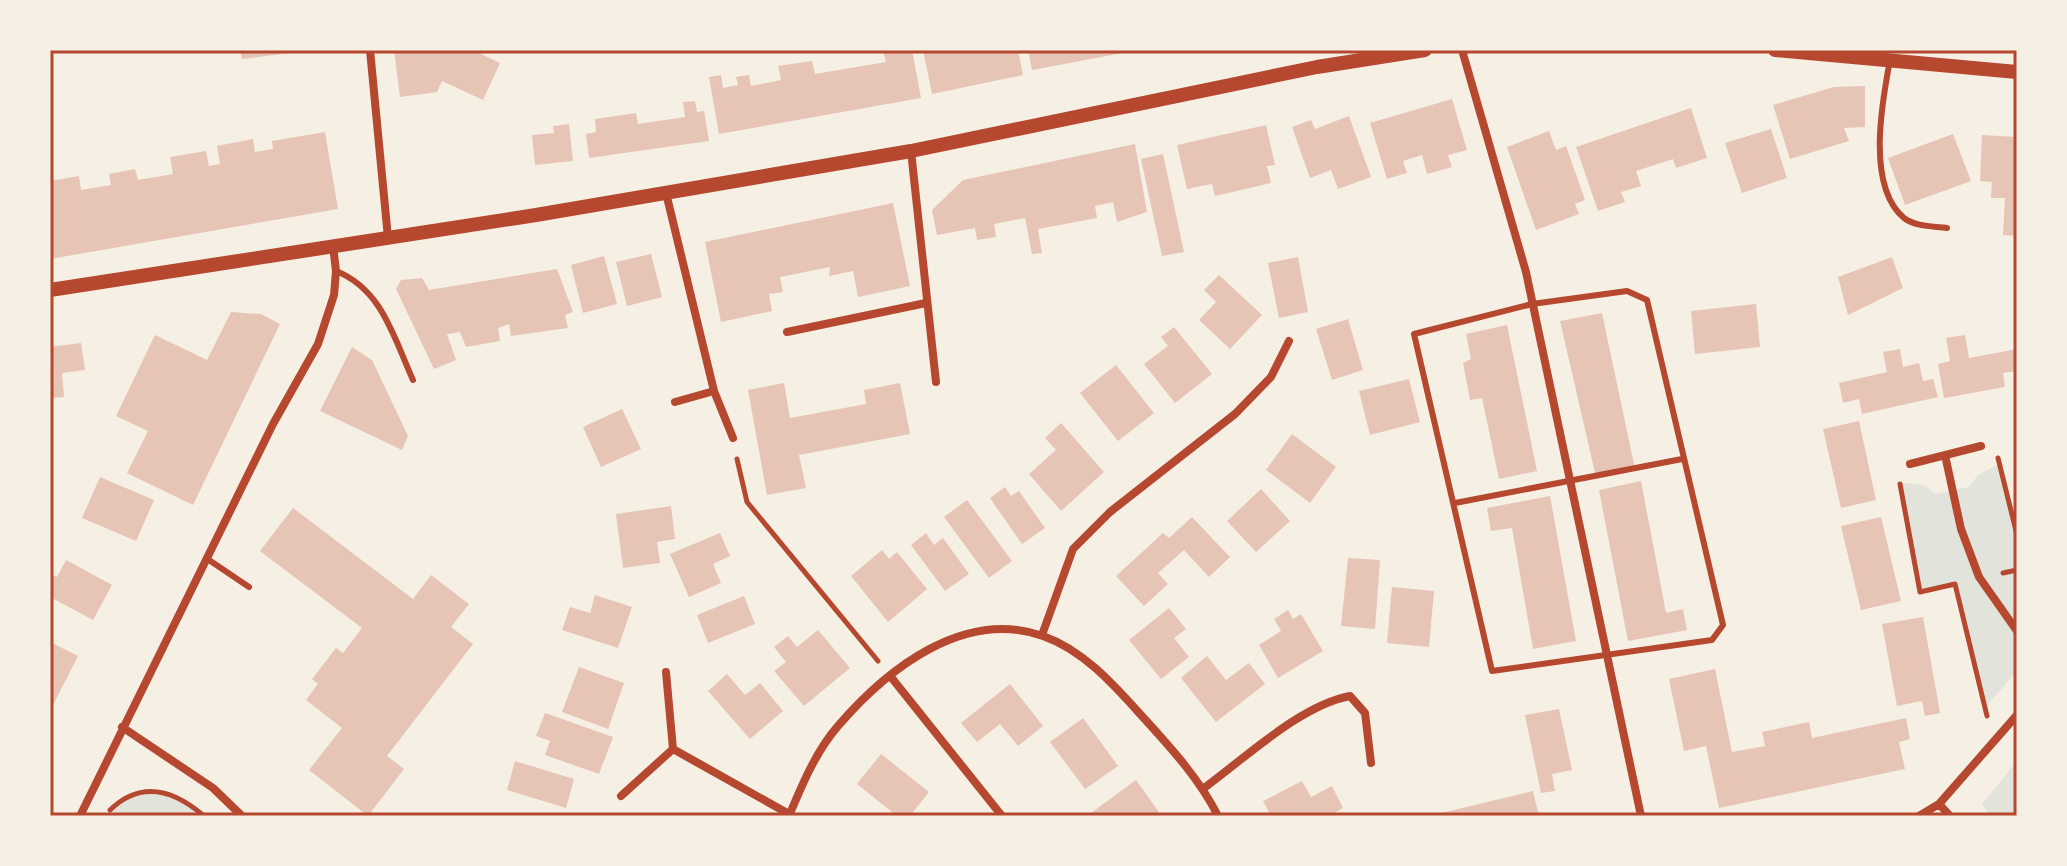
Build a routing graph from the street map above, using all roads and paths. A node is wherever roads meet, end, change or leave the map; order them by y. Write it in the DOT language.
graph roads {
  1 [pos="370,50"];
  2 [pos="1425,50"];
  3 [pos="1462,50"];
  4 [pos="1775,50"];
  5 [pos="1890,60"];
  6 [pos="2017,72"];
  7 [pos="911,151"];
  8 [pos="666,193"];
  9 [pos="1947,228"];
  10 [pos="388,238"];
  11 [pos="333,246"];
  12 [pos="336,271"];
  13 [pos="50,290"];
  14 [pos="926,303"];
  15 [pos="1532,304"];
  16 [pos="787,332"];
  17 [pos="1289,341"];
  18 [pos="413,380"];
  19 [pos="936,382"];
  20 [pos="714,391"];
  21 [pos="675,402"];
  22 [pos="733,438"];
  23 [pos="1981,446"];
  24 [pos="1945,455"];
  25 [pos="1682,459"];
  26 [pos="1910,464"];
  27 [pos="1572,482"];
  28 [pos="1455,503"];
  29 [pos="2017,535"];
  30 [pos="206,558"];
  31 [pos="249,587"];
  32 [pos="2017,631"];
  33 [pos="1042,635"];
  34 [pos="1608,657"];
  35 [pos="666,672"];
  36 [pos="891,677"];
  37 [pos="2017,715"];
  38 [pos="122,727"];
  39 [pos="1994,743"];
  40 [pos="673,749"];
  41 [pos="1371,763"];
  42 [pos="1204,788"];
  43 [pos="621,796"];
  44 [pos="86,804"];
  45 [pos="1939,804"];
  46 [pos="789,815"];
  47 [pos="80,816"];
  48 [pos="204,816"];
  49 [pos="242,816"];
  50 [pos="1002,816"];
  51 [pos="1218,816"];
  52 [pos="1641,816"];
  53 [pos="1919,816"];
  54 [pos="1950,816"];
  1 -- 10 [label="street"];
  2 -- 7 [label="street"];
  3 -- 15 [label="street"];
  4 -- 5 [label="street"];
  5 -- 6 [label="street"];
  5 -- 9 [label="lane"];
  7 -- 8 [label="street"];
  7 -- 14 [label="street"];
  8 -- 10 [label="street"];
  8 -- 20 [label="street"];
  10 -- 11 [label="street"];
  11 -- 12 [label="street"];
  11 -- 13 [label="street"];
  12 -- 18 [label="lane"];
  12 -- 30 [label="street"];
  14 -- 16 [label="street"];
  14 -- 19 [label="street"];
  15 -- 25 [label="lane"];
  15 -- 27 [label="street"];
  15 -- 28 [label="lane"];
  17 -- 33 [label="street"];
  20 -- 21 [label="street"];
  20 -- 22 [label="street"];
  22 -- 36 [label="path"];
  23 -- 24 [label="street"];
  23 -- 29 [label="path"];
  24 -- 26 [label="street"];
  24 -- 32 [label="street"];
  25 -- 27 [label="lane"];
  25 -- 34 [label="lane"];
  26 -- 39 [label="path"];
  27 -- 28 [label="lane"];
  27 -- 34 [label="street"];
  28 -- 34 [label="lane"];
  30 -- 31 [label="lane"];
  30 -- 38 [label="street"];
  33 -- 36 [label="street"];
  33 -- 42 [label="street"];
  34 -- 52 [label="street"];
  35 -- 40 [label="street"];
  36 -- 46 [label="street"];
  36 -- 50 [label="street"];
  37 -- 39 [label="street"];
  38 -- 44 [label="street"];
  38 -- 49 [label="street"];
  39 -- 45 [label="street"];
  40 -- 43 [label="street"];
  40 -- 46 [label="street"];
  41 -- 42 [label="street"];
  42 -- 51 [label="street"];
  44 -- 47 [label="street"];
  44 -- 48 [label="path"];
  45 -- 53 [label="street"];
  45 -- 54 [label="street"];
}
